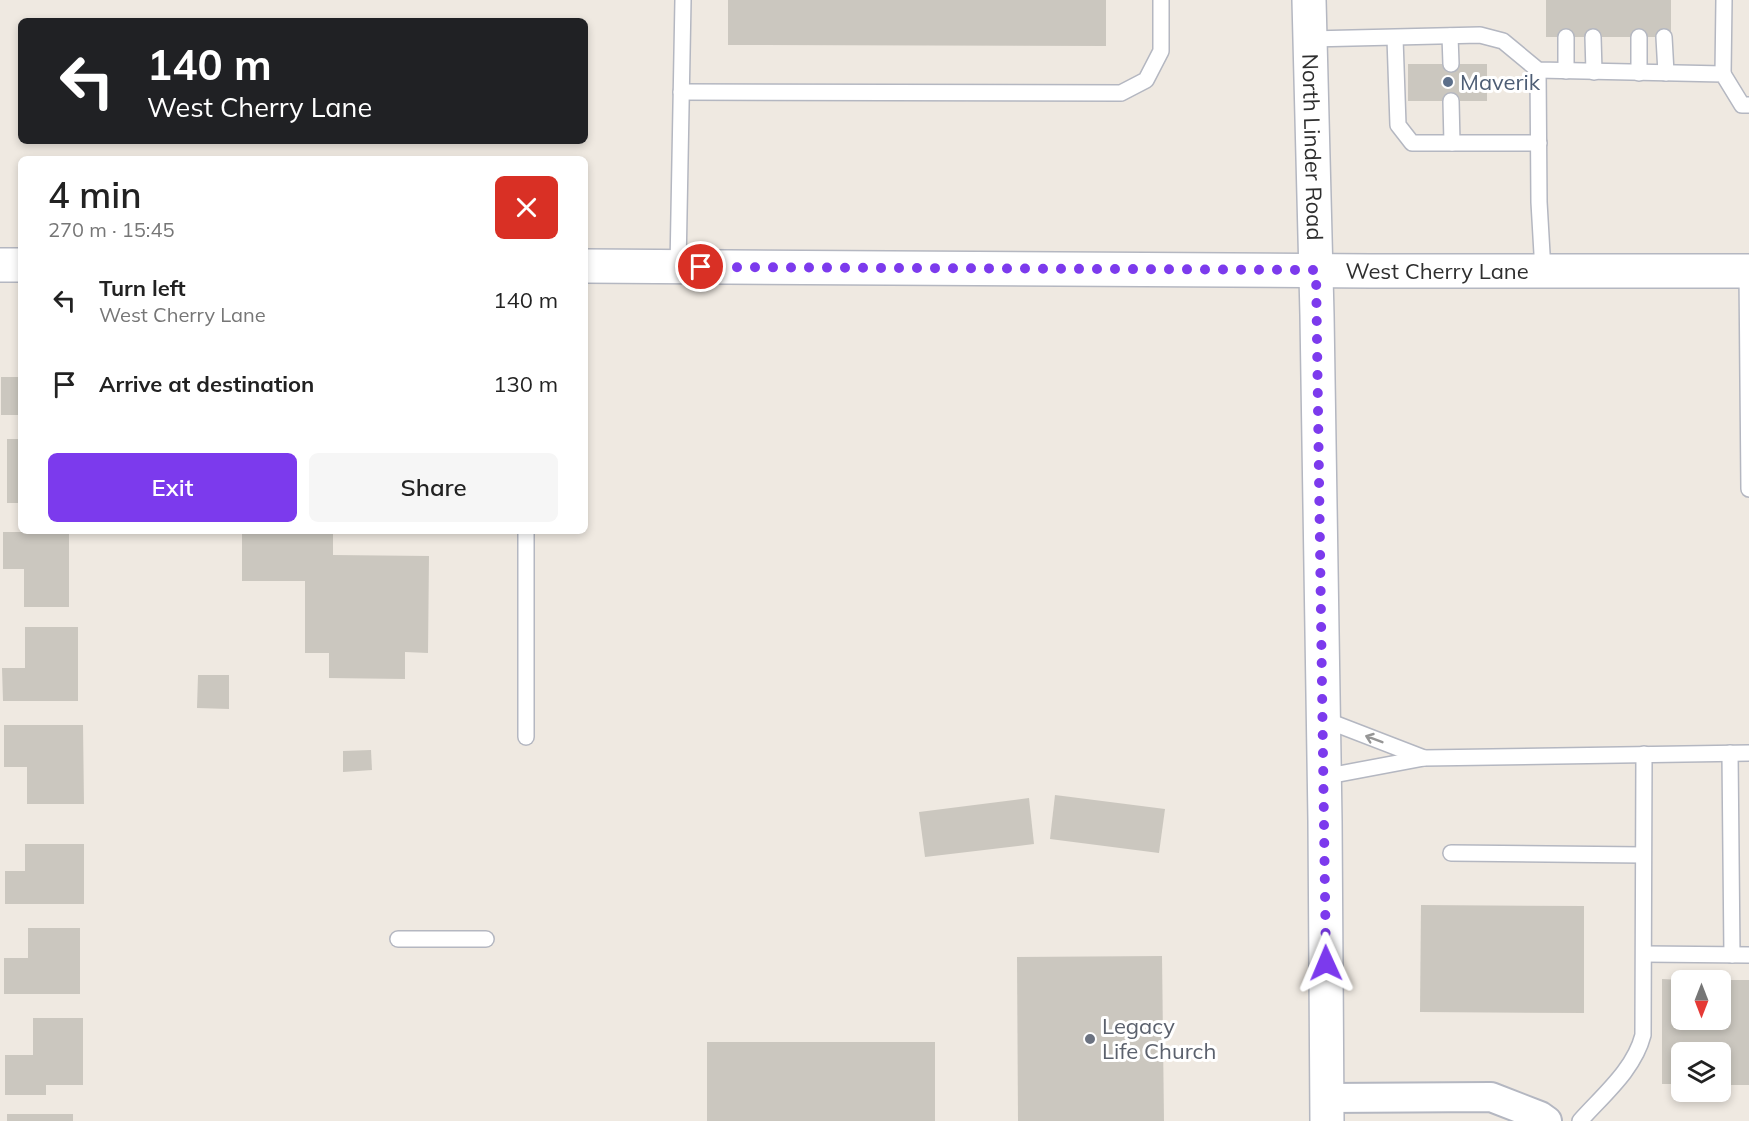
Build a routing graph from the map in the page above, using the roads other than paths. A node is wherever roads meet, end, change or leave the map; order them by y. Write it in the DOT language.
graph roads {
  1 [pos="683,0"];
  2 [pos="1161,0"];
  3 [pos="1309,0"];
  4 [pos="1724,0"];
  5 [pos="1450,36"];
  6 [pos="1566,37"];
  7 [pos="1593,37"];
  8 [pos="1639,37"];
  9 [pos="1664,37"];
  10 [pos="1395,38"];
  11 [pos="1310,39"];
  12 [pos="1451,64"];
  13 [pos="1538,70"];
  14 [pos="1566,71"];
  15 [pos="1594,72"];
  16 [pos="1640,73"];
  17 [pos="1666,73"];
  18 [pos="1723,74"];
  19 [pos="681,92"];
  20 [pos="1451,101"];
  21 [pos="1749,105"];
  22 [pos="1452,143"];
  23 [pos="1539,143"];
  24 [pos="0,265"];
  25 [pos="18,265"];
  26 [pos="588,266"];
  27 [pos="678,267"];
  28 [pos="1316,270"];
  29 [pos="1543,271"];
  30 [pos="1748,271"];
  31 [pos="1749,424"];
  32 [pos="1749,489"];
  33 [pos="526,534"];
  34 [pos="1323,719"];
  35 [pos="525,737"];
  36 [pos="1730,753"];
  37 [pos="1749,753"];
  38 [pos="1644,754"];
  39 [pos="1424,758"];
  40 [pos="1323,777"];
  41 [pos="1451,853"];
  42 [pos="1643,855"];
  43 [pos="398,939"];
  44 [pos="486,939"];
  45 [pos="1644,954"];
  46 [pos="1732,955"];
  47 [pos="1749,955"];
  48 [pos="1327,1109"];
  49 [pos="1547,1121"];
  50 [pos="1580,1121"];
  1 -- 19 [label="lane"];
  2 -- 19 [label="lane"];
  3 -- 11 [label="main road, North Linder Road"];
  4 -- 18 [label="lane"];
  5 -- 10 [label="lane"];
  5 -- 12 [label="lane"];
  5 -- 13 [label="lane"];
  6 -- 14 [label="lane"];
  7 -- 15 [label="lane"];
  8 -- 16 [label="lane"];
  9 -- 17 [label="lane"];
  10 -- 11 [label="lane"];
  10 -- 22 [label="lane"];
  11 -- 28 [label="main road, North Linder Road"];
  13 -- 14 [label="lane"];
  13 -- 23 [label="lane"];
  14 -- 15 [label="lane"];
  15 -- 16 [label="lane"];
  16 -- 17 [label="lane"];
  17 -- 18 [label="lane"];
  18 -- 21 [label="lane"];
  19 -- 27 [label="lane"];
  20 -- 22 [label="lane"];
  22 -- 23 [label="lane"];
  23 -- 29 [label="lane"];
  24 -- 25 [label="main road"];
  26 -- 27 [label="main road, West Cherry Lane"];
  27 -- 28 [label="main road, West Cherry Lane"];
  28 -- 29 [label="main road, West Cherry Lane"];
  28 -- 34 [label="main road, North Linder Road"];
  29 -- 30 [label="main road, West Cherry Lane"];
  30 -- 31 [label="lane"];
  31 -- 32 [label="lane"];
  33 -- 35 [label="lane"];
  39 -- 34 [label="lane, one-way"];
  34 -- 40 [label="main road, North Linder Road"];
  36 -- 37 [label="lane"];
  36 -- 38 [label="lane"];
  36 -- 46 [label="lane"];
  38 -- 39 [label="lane"];
  38 -- 42 [label="lane"];
  39 -- 40 [label="lane"];
  40 -- 48 [label="main road, North Linder Road"];
  41 -- 42 [label="lane"];
  42 -- 45 [label="lane"];
  43 -- 44 [label="lane"];
  45 -- 46 [label="lane"];
  45 -- 50 [label="lane"];
  46 -- 47 [label="lane"];
  48 -- 49 [label="street"];
}
